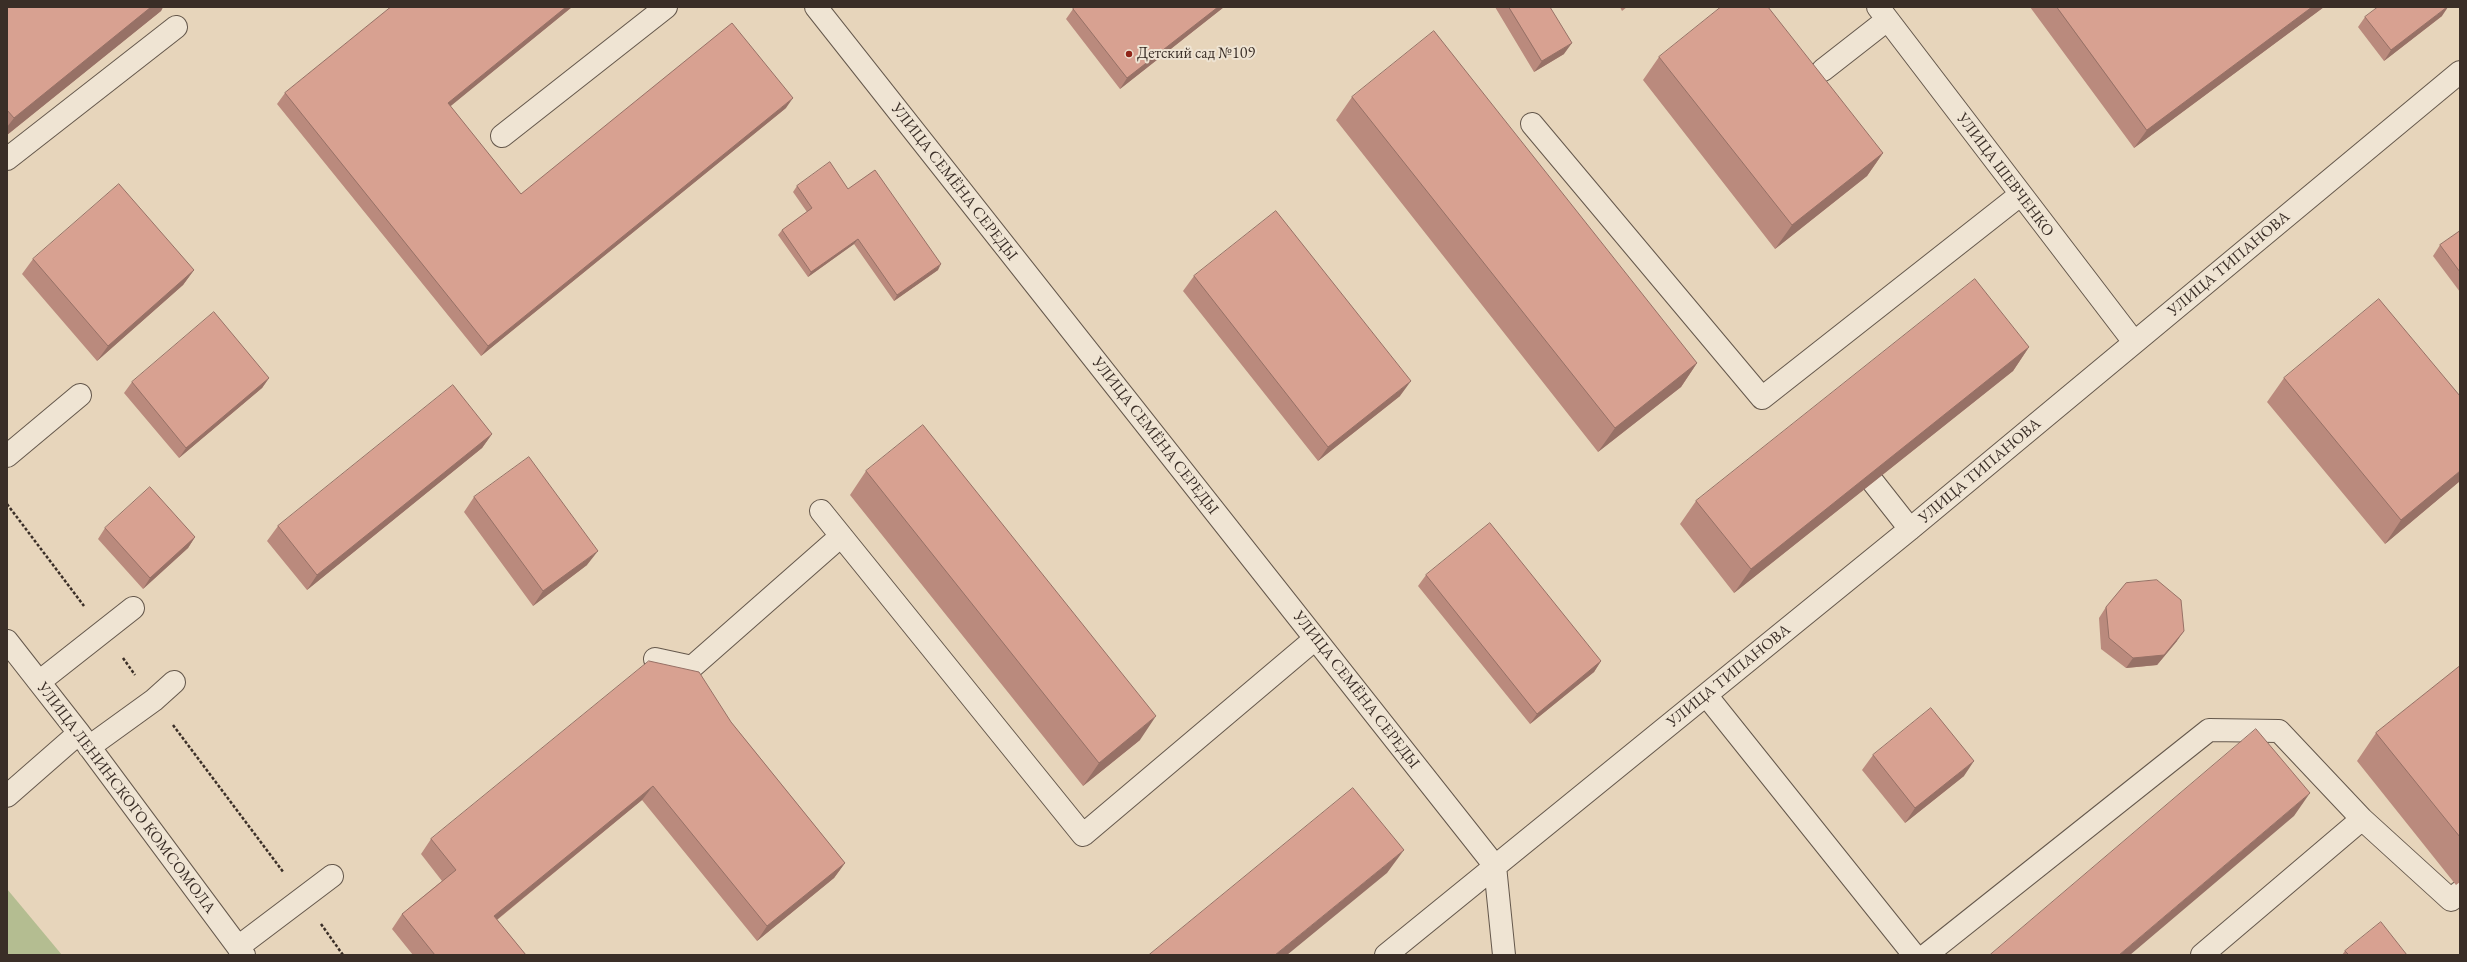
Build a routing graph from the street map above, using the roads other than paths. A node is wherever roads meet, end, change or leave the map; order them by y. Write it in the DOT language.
graph roads {
  1 [pos="666,7"];
  2 [pos="816,7"];
  3 [pos="1883,13"];
  4 [pos="176,27"];
  5 [pos="1823,70"];
  6 [pos="2460,72"];
  7 [pos="1532,124"];
  8 [pos="502,136"];
  9 [pos="7,159"];
  10 [pos="2020,195"];
  11 [pos="2134,342"];
  12 [pos="80,395"];
  13 [pos="7,456"];
  14 [pos="1873,482"];
  15 [pos="821,511"];
  16 [pos="1910,529"];
  17 [pos="841,536"];
  18 [pos="133,608"];
  19 [pos="1315,639"];
  20 [pos="7,641"];
  21 [pos="655,659"];
  22 [pos="39,682"];
  23 [pos="174,682"];
  24 [pos="1706,695"];
  25 [pos="84,740"];
  26 [pos="7,796"];
  27 [pos="2362,819"];
  28 [pos="1495,866"];
  29 [pos="332,876"];
  30 [pos="2457,901"];
  31 [pos="241,951"];
  32 [pos="1386,955"];
  33 [pos="1504,955"];
  34 [pos="1914,955"];
  35 [pos="1926,955"];
  36 [pos="2202,955"];
  1 -- 8 [label="street"];
  2 -- 19 [label="street, УЛИЦА СЕМЁНА СЕРЕДЫ"];
  3 -- 5 [label="street"];
  3 -- 10 [label="street, УЛИЦА ШЕВЧЕНКО"];
  4 -- 9 [label="street"];
  6 -- 11 [label="street, УЛИЦА ТИПАНОВА"];
  7 -- 10 [label="street"];
  10 -- 11 [label="street, УЛИЦА ШЕВЧЕНКО"];
  11 -- 16 [label="street, УЛИЦА ТИПАНОВА"];
  12 -- 13 [label="street"];
  14 -- 16 [label="street"];
  15 -- 17 [label="street"];
  16 -- 24 [label="street, УЛИЦА ТИПАНОВА"];
  17 -- 19 [label="street"];
  17 -- 21 [label="street"];
  18 -- 22 [label="street"];
  19 -- 28 [label="street, УЛИЦА СЕМЁНА СЕРЕДЫ"];
  20 -- 22 [label="street, УЛИЦА ЛЕНИНСКОГО КОМСОМОЛА"];
  22 -- 25 [label="street, УЛИЦА ЛЕНИНСКОГО КОМСОМОЛА"];
  23 -- 25 [label="street"];
  24 -- 28 [label="street, УЛИЦА ТИПАНОВА"];
  24 -- 34 [label="street"];
  25 -- 26 [label="street"];
  25 -- 31 [label="street, УЛИЦА ЛЕНИНСКОГО КОМСОМОЛА"];
  27 -- 30 [label="street"];
  27 -- 35 [label="street"];
  27 -- 36 [label="street"];
  28 -- 32 [label="street, УЛИЦА ТИПАНОВА"];
  28 -- 33 [label="street"];
  29 -- 31 [label="street"];
}
